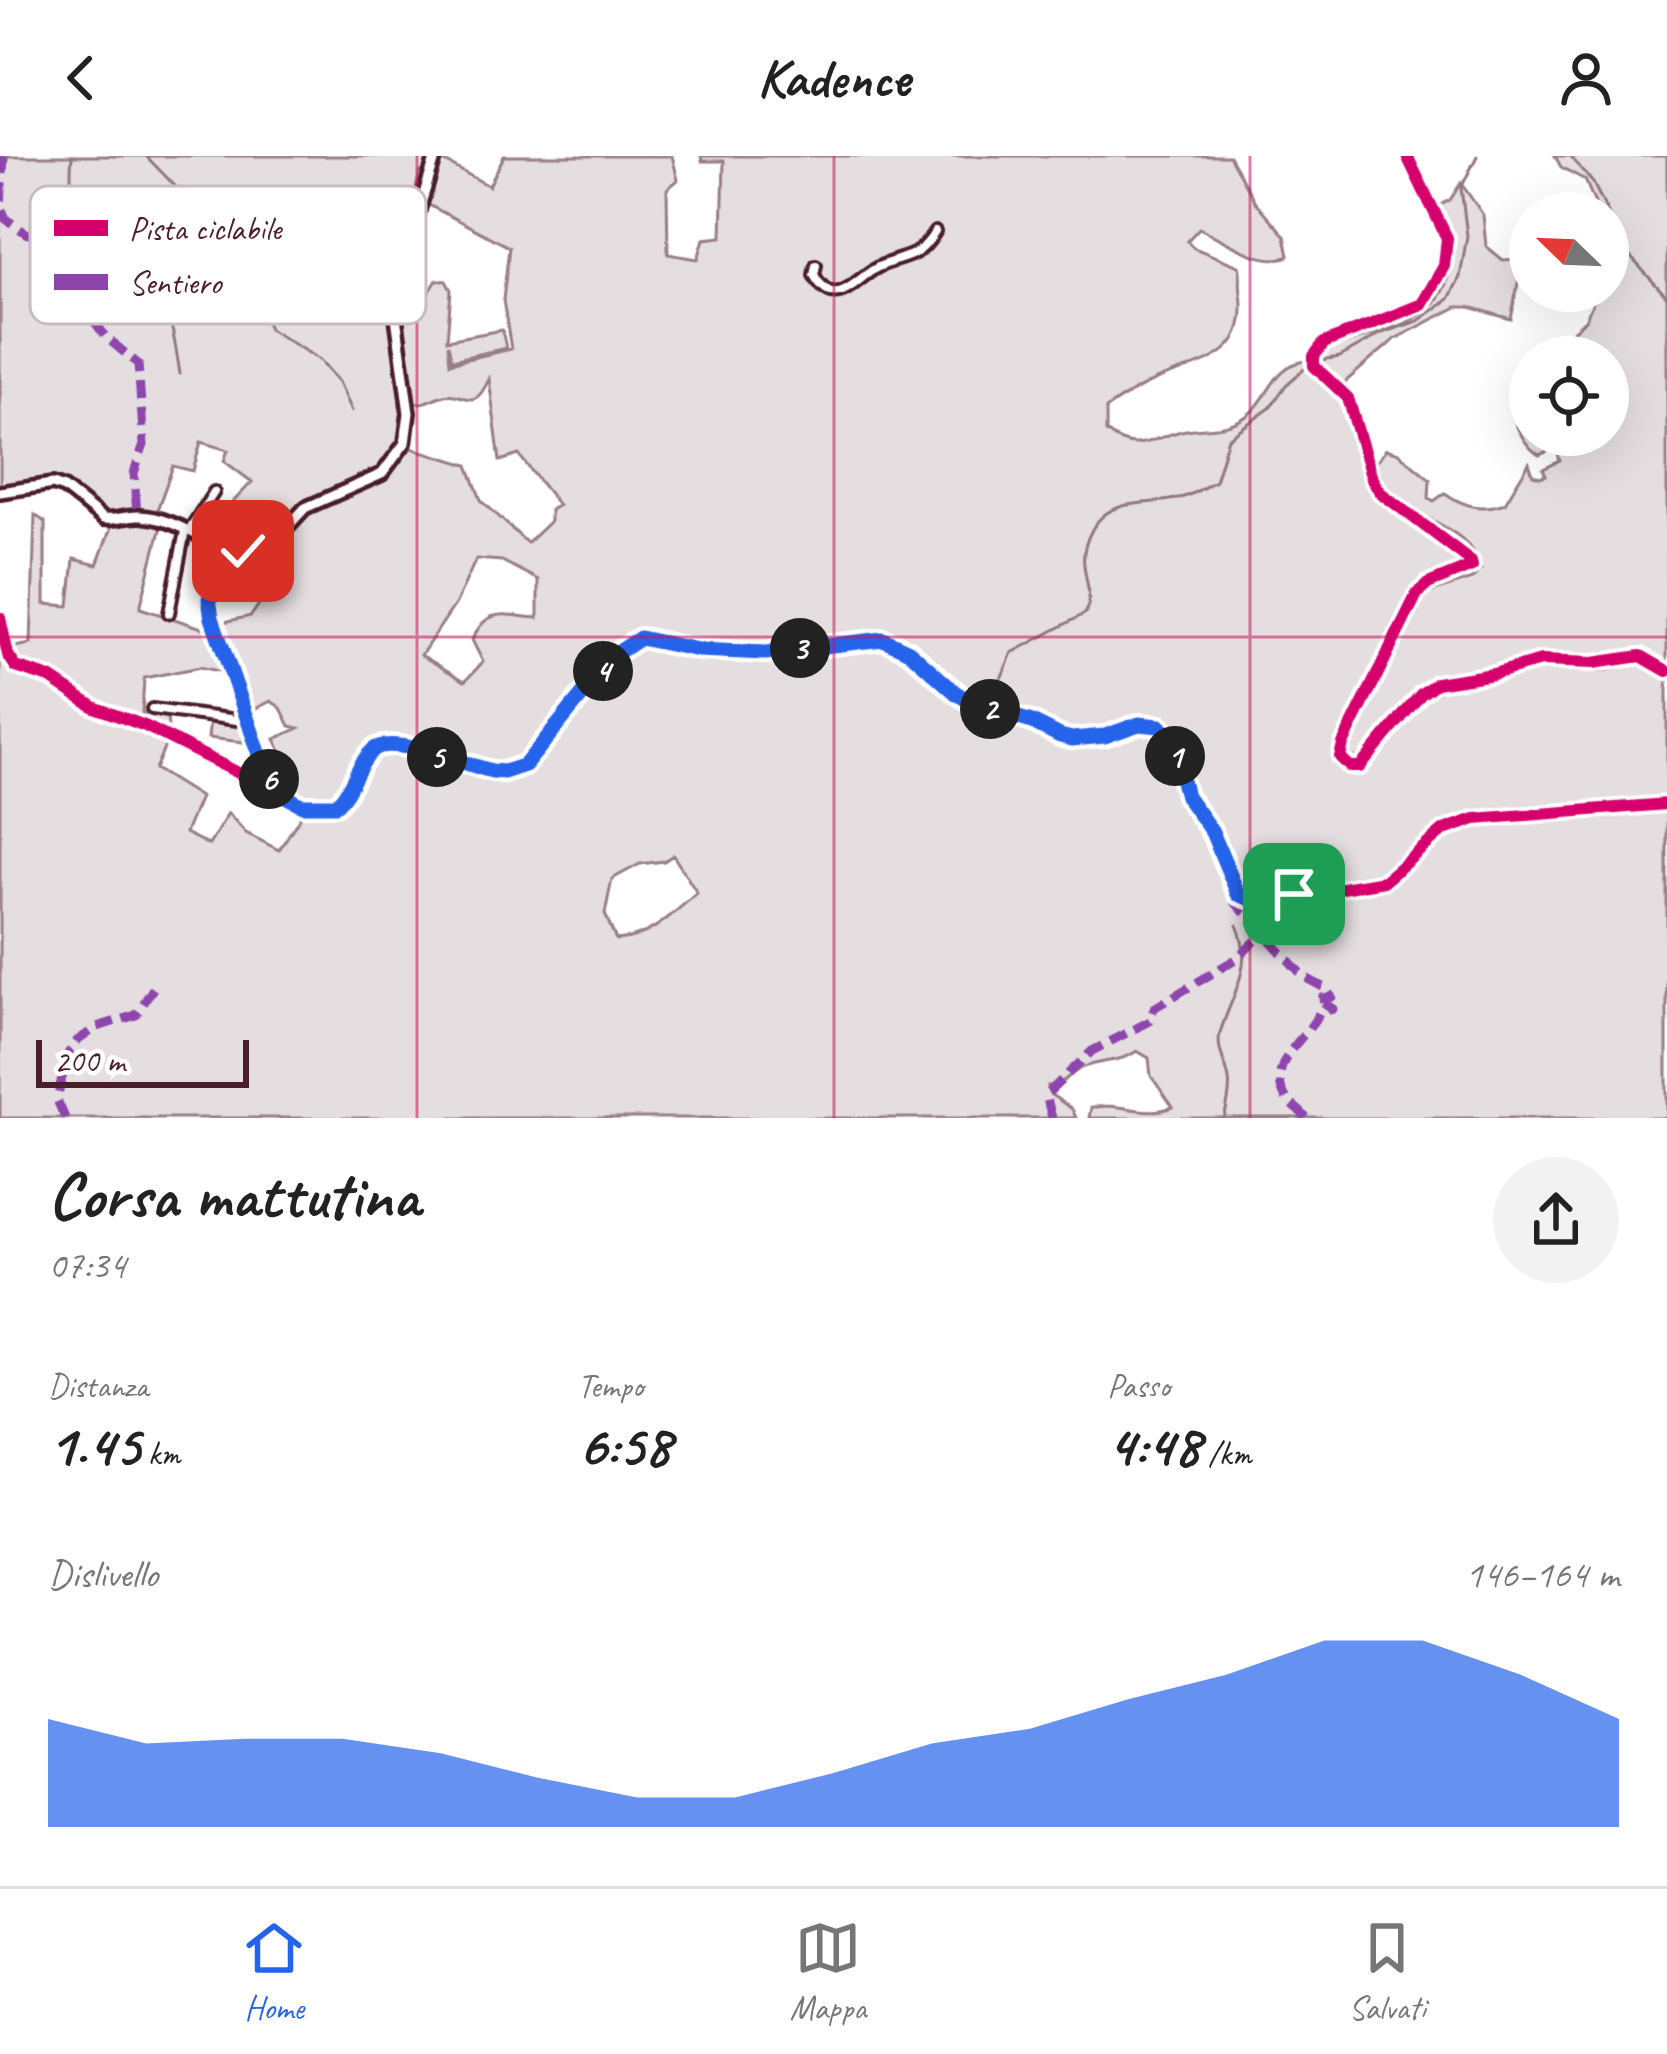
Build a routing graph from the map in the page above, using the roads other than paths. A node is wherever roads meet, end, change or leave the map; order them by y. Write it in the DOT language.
graph roads {
  1 [pos="436,156"];
  2 [pos="1407,156"];
  3 [pos="426,188"];
  4 [pos="935,232"];
  5 [pos="816,266"];
  6 [pos="397,324"];
  7 [pos="214,491"];
  8 [pos="0,492"];
  9 [pos="186,532"];
  10 [pos="221,548"];
  11 [pos="169,613"];
  12 [pos="0,618"];
  13 [pos="1667,671"];
  14 [pos="152,709"];
  15 [pos="245,721"];
  16 [pos="272,789"];
  17 [pos="1667,804"];
  1 -- 3 [label="street"];
  2 -- 13 [label="street"];
  4 -- 5 [label="street"];
  6 -- 10 [label="street"];
  7 -- 9 [label="street"];
  8 -- 9 [label="street"];
  9 -- 10 [label="street"];
  9 -- 11 [label="street"];
  10 -- 15 [label="street"];
  12 -- 16 [label="street"];
  14 -- 15 [label="street"];
  15 -- 16 [label="street"];
  16 -- 17 [label="street"];
}
